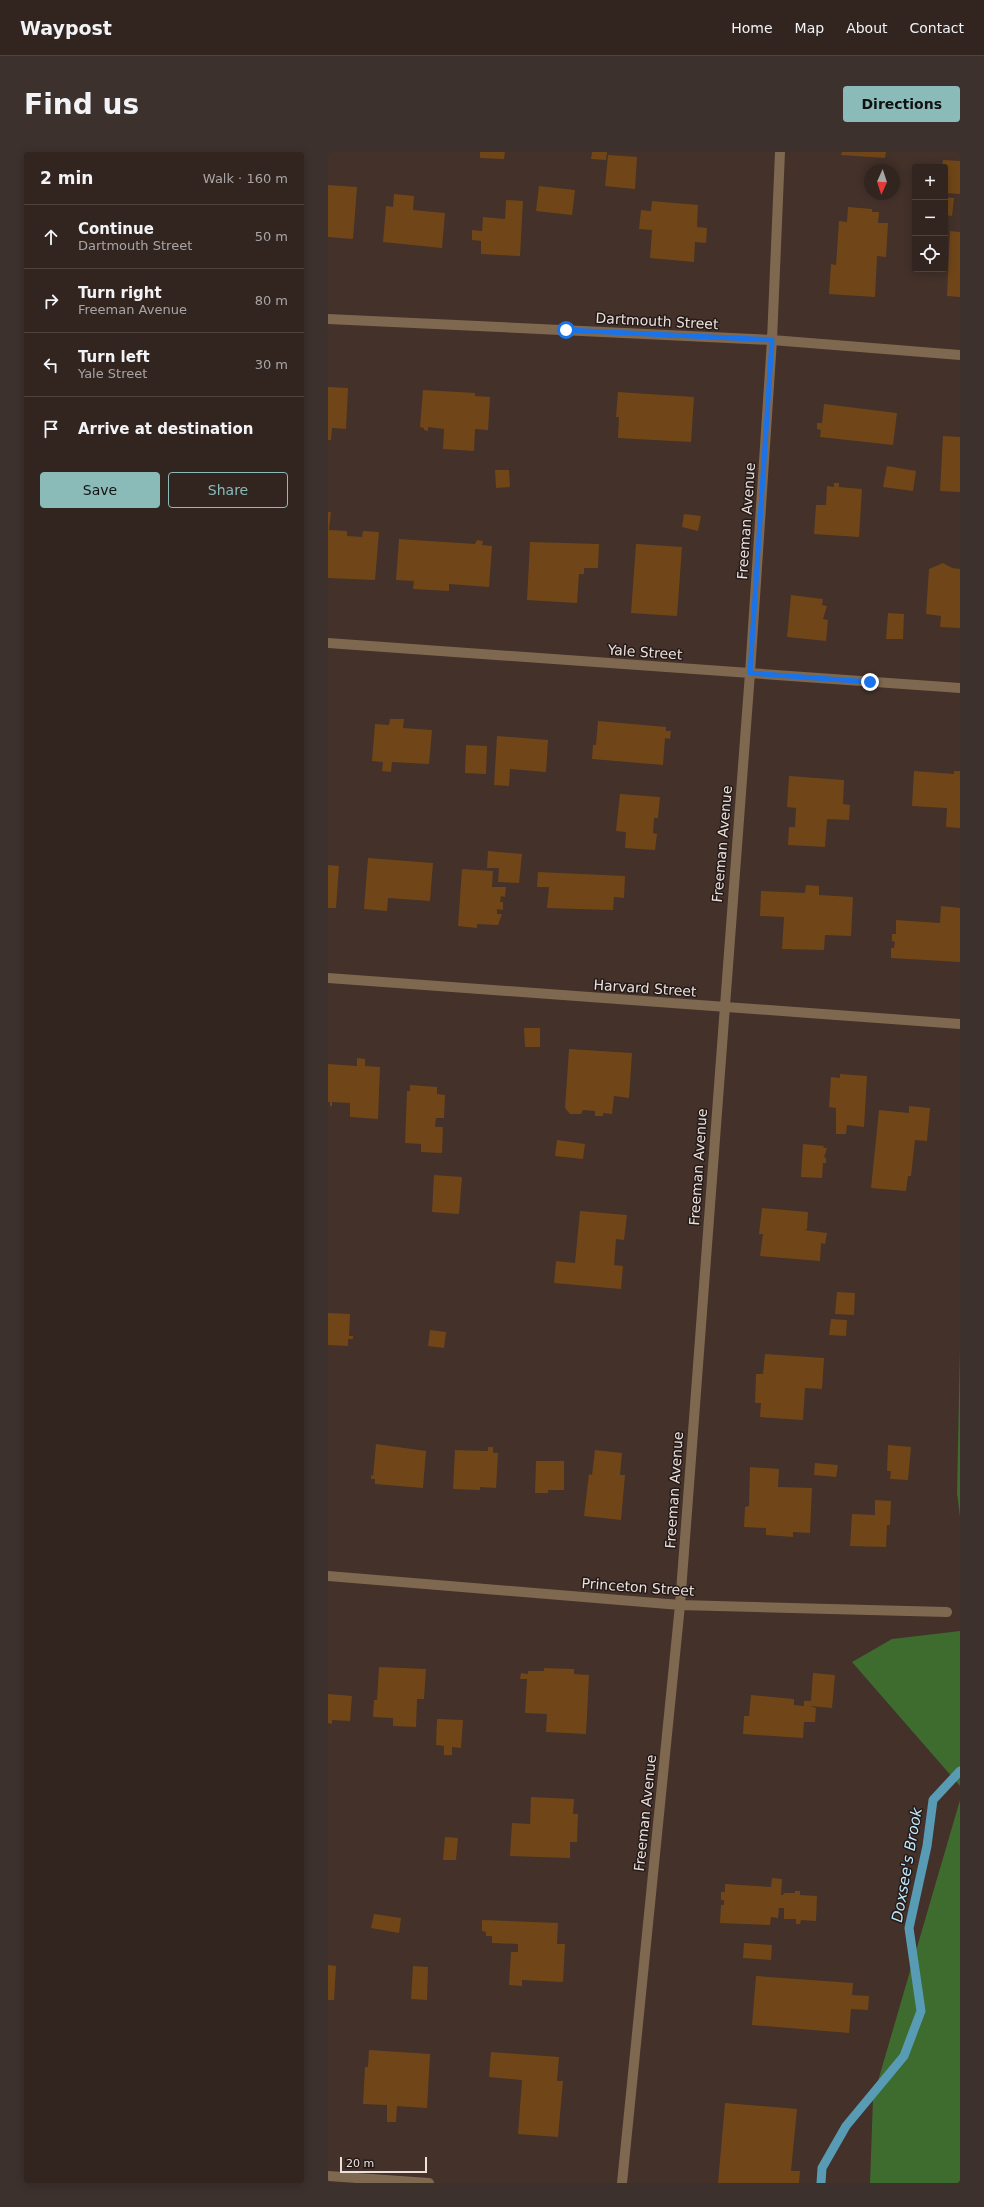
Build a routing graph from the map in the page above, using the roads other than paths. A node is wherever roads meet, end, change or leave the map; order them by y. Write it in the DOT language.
graph roads {
  1 [pos="780,152"];
  2 [pos="328,319"];
  3 [pos="772,340"];
  4 [pos="960,355"];
  5 [pos="328,643"];
  6 [pos="750,673"];
  7 [pos="960,688"];
  8 [pos="328,978"];
  9 [pos="724,1008"];
  10 [pos="960,1024"];
  11 [pos="328,1576"];
  12 [pos="680,1605"];
  13 [pos="947,1612"];
  14 [pos="328,2176"];
  15 [pos="429,2183"];
  16 [pos="622,2183"];
  1 -- 3 [label="street, Freeman Avenue"];
  2 -- 3 [label="street, Dartmouth Street"];
  3 -- 4 [label="street, Dartmouth Street"];
  3 -- 6 [label="street, Freeman Avenue"];
  5 -- 6 [label="street, Yale Street"];
  6 -- 7 [label="street, Yale Street"];
  6 -- 9 [label="street, Freeman Avenue"];
  8 -- 9 [label="street, Harvard Street"];
  9 -- 10 [label="street, Harvard Street"];
  9 -- 12 [label="street, Freeman Avenue"];
  11 -- 12 [label="street, Princeton Street"];
  12 -- 13 [label="street, Princeton Street"];
  12 -- 16 [label="street, Freeman Avenue"];
  14 -- 15 [label="street"];
}
